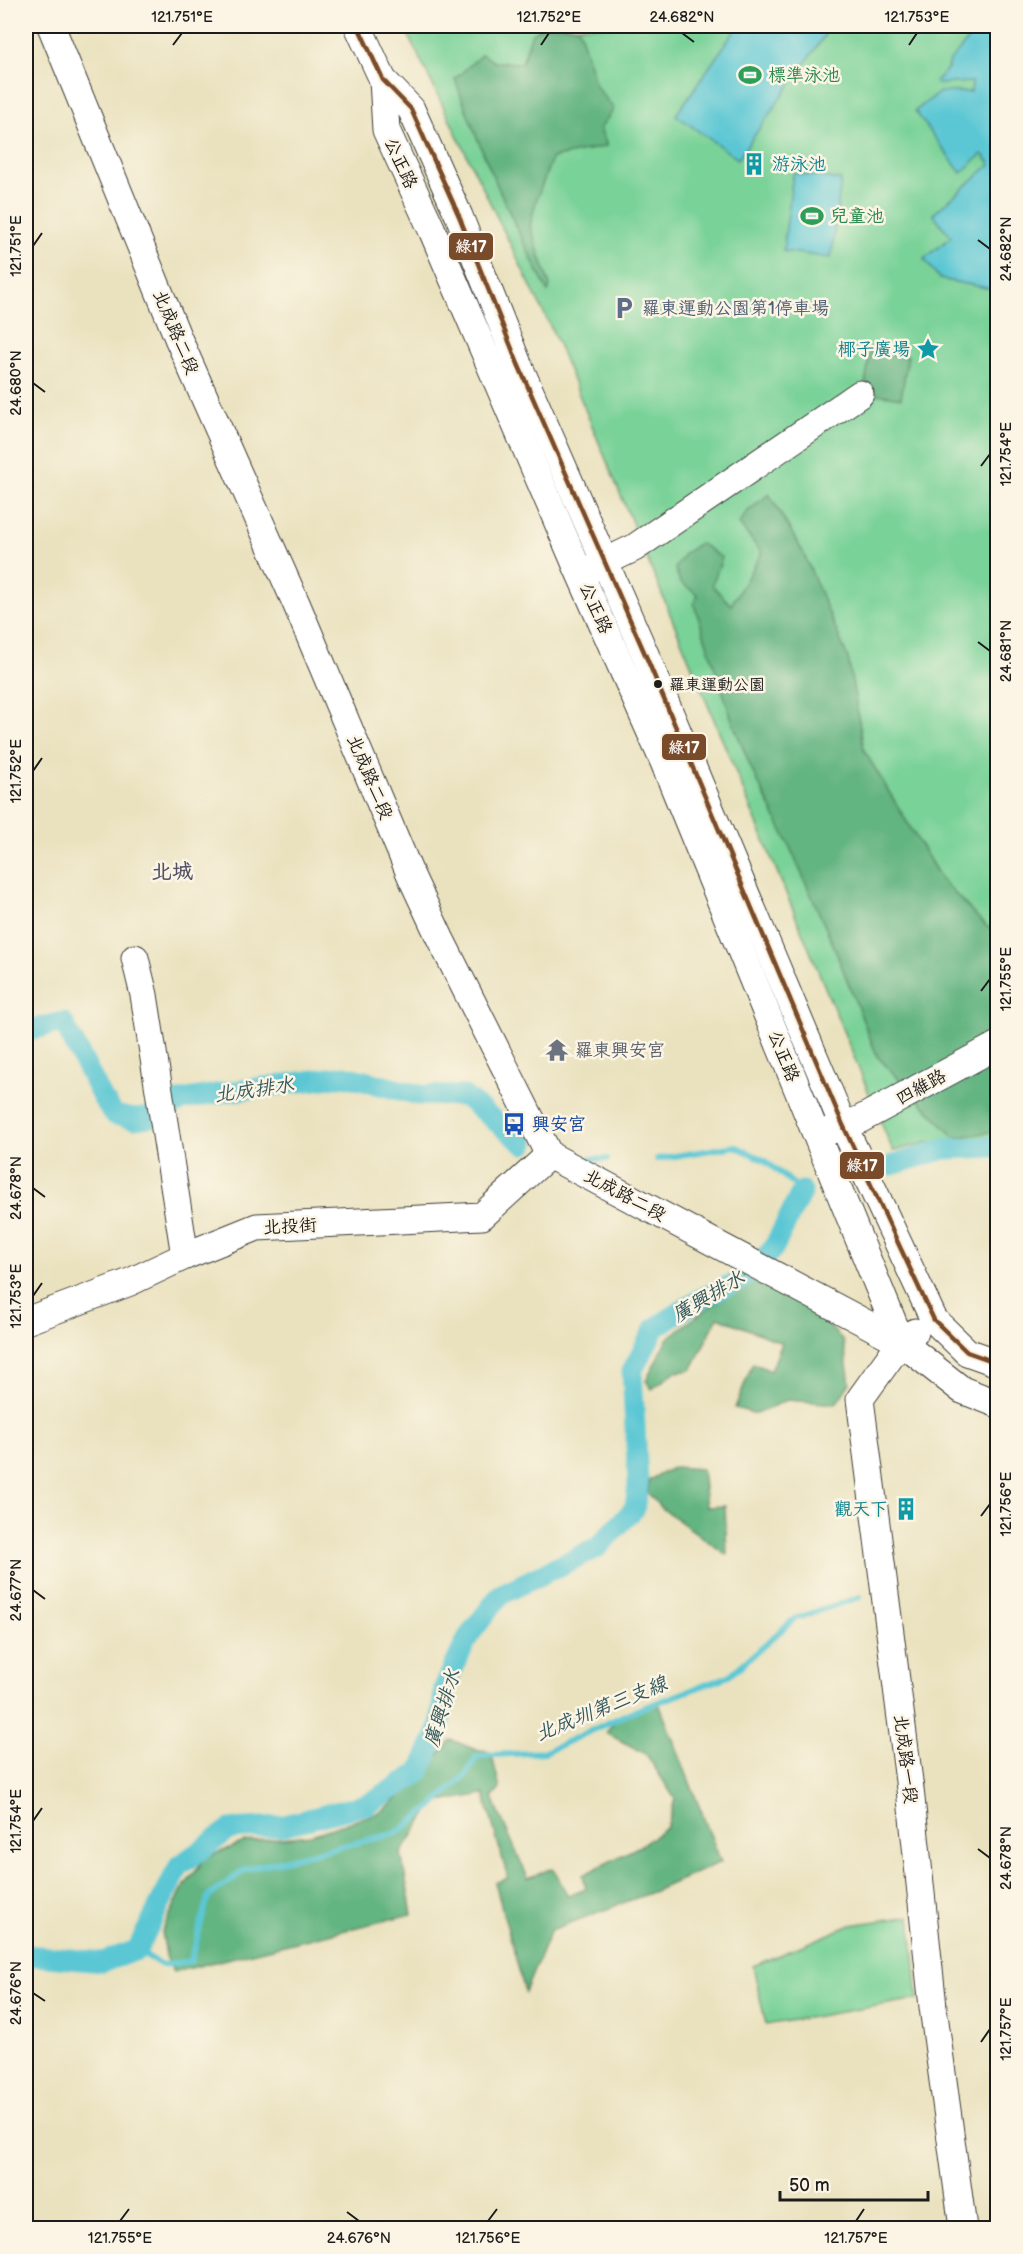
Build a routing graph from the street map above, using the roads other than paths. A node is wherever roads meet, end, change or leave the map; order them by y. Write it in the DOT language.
graph roads {
  1 [pos="51,26"];
  2 [pos="358,26"];
  3 [pos="860,394"];
  4 [pos="592,568"];
  5 [pos="135,958"];
  6 [pos="998,1045"];
  7 [pos="843,1125"];
  8 [pos="816,1136"];
  9 [pos="549,1155"];
  10 [pos="185,1256"];
  11 [pos="934,1320"];
  12 [pos="26,1321"];
  13 [pos="902,1342"];
  14 [pos="998,1362"];
  15 [pos="998,1404"];
  16 [pos="963,2229"];
  1 -- 9 [label="street, 北成路二段"];
  2 -- 4 [label="street, 公正路"];
  3 -- 4 [label="street"];
  4 -- 7 [label="street, 公正路"];
  4 -- 8 [label="street, 公正路"];
  5 -- 10 [label="street"];
  6 -- 7 [label="street, 四維路"];
  7 -- 8 [label="street"];
  7 -- 11 [label="street, 公正路"];
  8 -- 13 [label="street, 公正路"];
  9 -- 10 [label="street, 北投街"];
  9 -- 13 [label="street, 北成路二段"];
  10 -- 12 [label="street, 北投街"];
  11 -- 13 [label="street, 北成路一段"];
  11 -- 14 [label="street, 公正路"];
  13 -- 15 [label="street, 公正路"];
  13 -- 16 [label="street, 北成路一段"];
}
